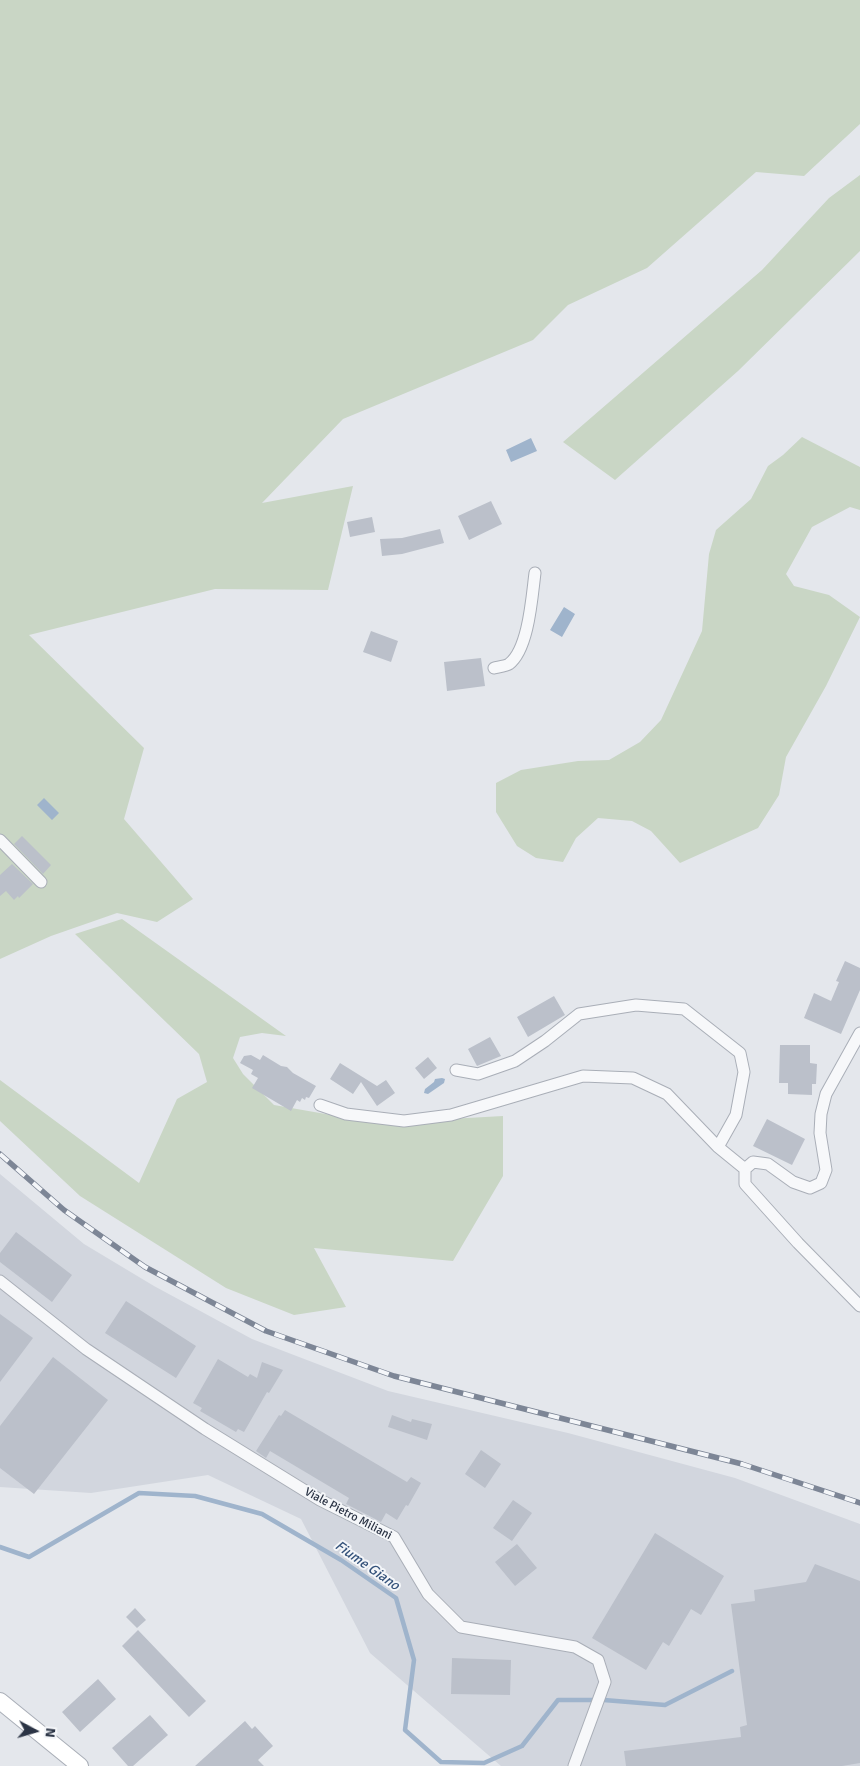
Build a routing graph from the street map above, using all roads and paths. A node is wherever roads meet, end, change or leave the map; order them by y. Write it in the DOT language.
graph roads {
  1 [pos="535,573"];
  2 [pos="494,668"];
  3 [pos="0,840"];
  4 [pos="41,882"];
  5 [pos="860,1033"];
  6 [pos="456,1070"];
  7 [pos="320,1105"];
  8 [pos="718,1147"];
  9 [pos="745,1169"];
  10 [pos="0,1281"];
  11 [pos="860,1306"];
  12 [pos="0,1701"];
  13 [pos="80,1766"];
  14 [pos="574,1766"];
  1 -- 2 [label="street"];
  3 -- 4 [label="street"];
  5 -- 9 [label="street"];
  6 -- 8 [label="street"];
  7 -- 8 [label="street"];
  8 -- 9 [label="street"];
  9 -- 11 [label="street"];
  10 -- 14 [label="street, Viale Pietro Miliani"];
  12 -- 13 [label="main road"];
}
